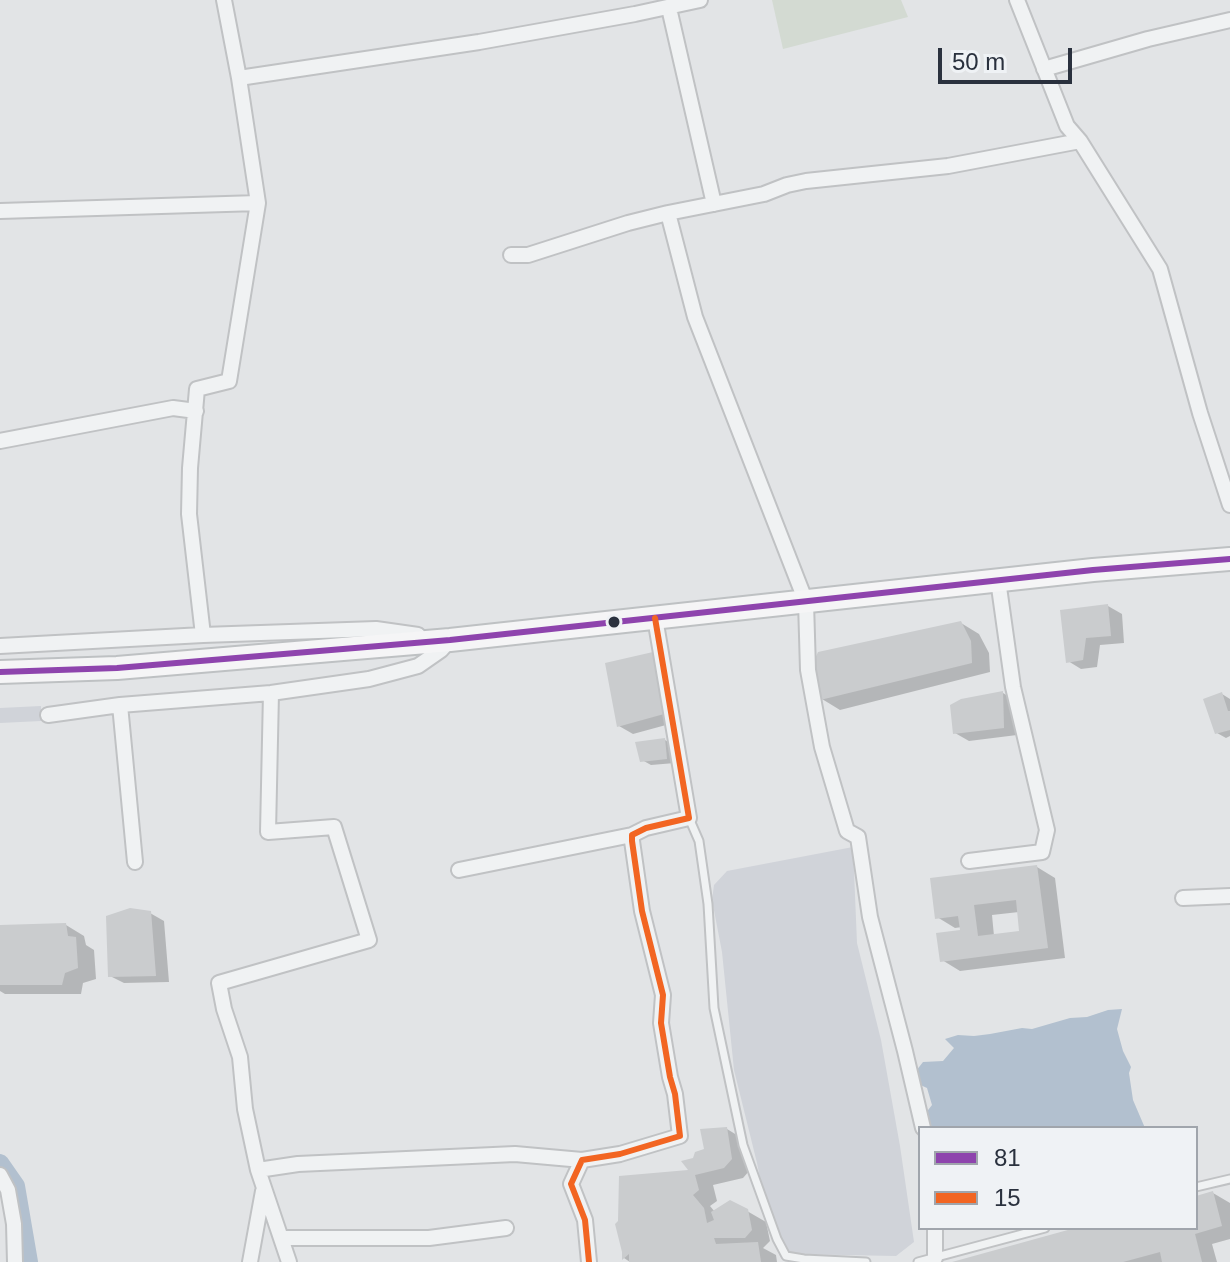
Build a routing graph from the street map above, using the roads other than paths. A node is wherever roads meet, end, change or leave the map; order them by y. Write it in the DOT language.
graph roads {
  1 [pos="224,0"];
  2 [pos="700,0"];
  3 [pos="1017,0"];
  4 [pos="648,5"];
  5 [pos="669,8"];
  6 [pos="1230,20"];
  7 [pos="1044,69"];
  8 [pos="239,78"];
  9 [pos="1080,141"];
  10 [pos="258,203"];
  11 [pos="714,204"];
  12 [pos="0,211"];
  13 [pos="668,213"];
  14 [pos="511,255"];
  15 [pos="196,411"];
  16 [pos="0,441"];
  17 [pos="1230,505"];
  18 [pos="1230,559"];
  19 [pos="998,580"];
  20 [pos="806,602"];
  21 [pos="655,618"];
  22 [pos="203,635"];
  23 [pos="450,640"];
  24 [pos="0,646"];
  25 [pos="0,672"];
  26 [pos="271,693"];
  27 [pos="120,705"];
  28 [pos="48,715"];
  29 [pos="689,818"];
  30 [pos="632,835"];
  31 [pos="969,861"];
  32 [pos="135,862"];
  33 [pos="459,870"];
  34 [pos="1230,896"];
  35 [pos="1183,898"];
  36 [pos="922,1126"];
  37 [pos="582,1160"];
  38 [pos="258,1170"];
  39 [pos="0,1175"];
  40 [pos="1230,1179"];
  41 [pos="264,1187"];
  42 [pos="1198,1187"];
  43 [pos="506,1228"];
  44 [pos="935,1230"];
  45 [pos="1038,1230"];
  46 [pos="281,1238"];
  47 [pos="935,1258"];
  48 [pos="15,1262"];
  49 [pos="250,1262"];
  50 [pos="289,1262"];
  51 [pos="589,1262"];
  52 [pos="866,1262"];
  53 [pos="918,1262"];
  1 -- 8 [label="street"];
  2 -- 5 [label="street"];
  3 -- 7 [label="street"];
  4 -- 5 [label="street"];
  4 -- 8 [label="street"];
  5 -- 11 [label="street"];
  6 -- 7 [label="street"];
  7 -- 9 [label="street"];
  8 -- 10 [label="street"];
  9 -- 11 [label="street"];
  9 -- 17 [label="street"];
  10 -- 12 [label="street"];
  10 -- 15 [label="street"];
  11 -- 13 [label="street"];
  13 -- 14 [label="street"];
  13 -- 20 [label="street"];
  15 -- 16 [label="street"];
  15 -- 22 [label="street"];
  18 -- 19 [label="main road"];
  19 -- 20 [label="main road"];
  19 -- 31 [label="street"];
  20 -- 21 [label="main road"];
  20 -- 36 [label="street"];
  21 -- 23 [label="main road"];
  21 -- 29 [label="street"];
  22 -- 23 [label="street"];
  22 -- 24 [label="street"];
  23 -- 25 [label="main road"];
  23 -- 26 [label="street"];
  26 -- 27 [label="street"];
  26 -- 38 [label="street"];
  27 -- 28 [label="street"];
  27 -- 32 [label="street"];
  29 -- 30 [label="street"];
  29 -- 52 [label="lane"];
  30 -- 33 [label="street"];
  30 -- 37 [label="street"];
  34 -- 35 [label="street"];
  37 -- 38 [label="street"];
  37 -- 51 [label="street"];
  38 -- 41 [label="street"];
  39 -- 48 [label="street"];
  40 -- 42 [label="lane"];
  41 -- 46 [label="street"];
  41 -- 49 [label="street"];
  43 -- 46 [label="street"];
  44 -- 47 [label="street"];
  45 -- 47 [label="lane"];
  46 -- 50 [label="street"];
  47 -- 53 [label="lane"];
}
